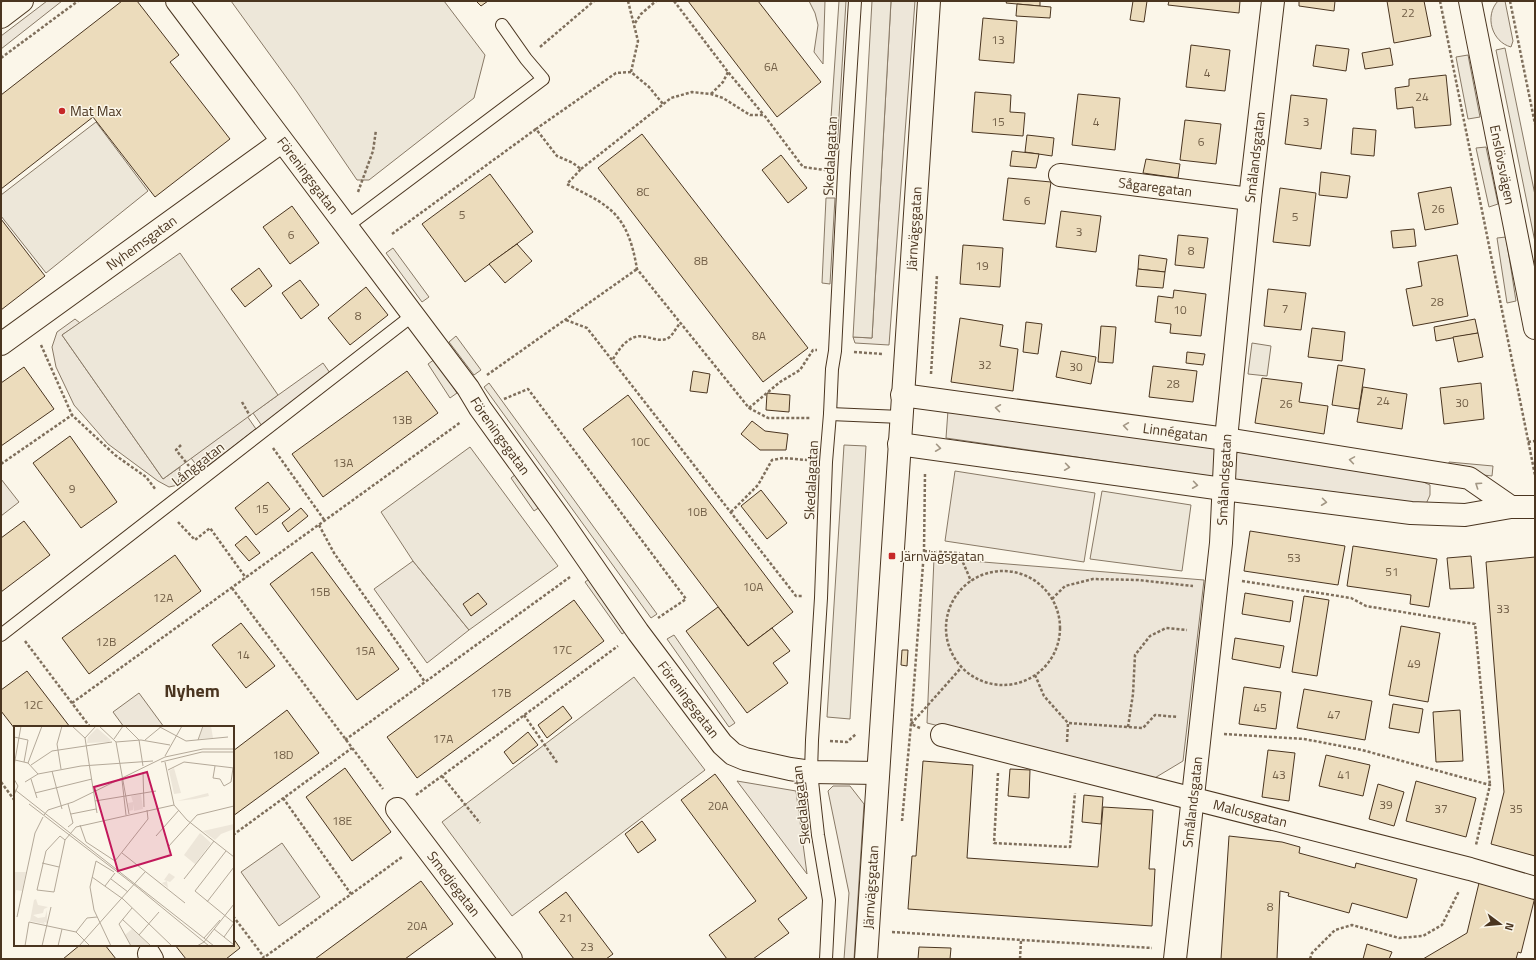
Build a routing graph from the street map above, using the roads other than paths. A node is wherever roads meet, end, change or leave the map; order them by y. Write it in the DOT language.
graph roads {
  1 [pos="22,1"];
  2 [pos="176,1"];
  3 [pos="855,1"];
  4 [pos="929,1"];
  5 [pos="1273,1"];
  6 [pos="1470,1"];
  7 [pos="1,17"];
  8 [pos="502,25"];
  9 [pos="281,142"];
  10 [pos="1060,175"];
  11 [pos="1250,199"];
  12 [pos="346,227"];
  13 [pos="413,315"];
  14 [pos="1535,328"];
  15 [pos="1,344"];
  16 [pos="902,395"];
  17 [pos="830,414"];
  18 [pos="901,417"];
  19 [pos="1226,440"];
  20 [pos="899,444"];
  21 [pos="1223,489"];
  22 [pos="1511,507"];
  23 [pos="1535,508"];
  24 [pos="1,635"];
  25 [pos="942,736"];
  26 [pos="811,772"];
  27 [pos="878,773"];
  28 [pos="1193,799"];
  29 [pos="397,809"];
  30 [pos="1535,888"];
  31 [pos="1176,954"];
  32 [pos="511,959"];
  33 [pos="826,959"];
  34 [pos="866,959"];
  1 -- 7 [label="main road"];
  2 -- 9 [label="main road, Föreningsgatan"];
  3 -- 17 [label="lane, Skedalagatan"];
  4 -- 16 [label="main road, Järnvägsgatan"];
  5 -- 11 [label="main road, Smålandsgatan"];
  6 -- 14 [label="main road, Enslövsvägen"];
  8 -- 12 [label="lane"];
  9 -- 12 [label="main road, Föreningsgatan"];
  9 -- 15 [label="main road, Nyhemsgatan"];
  10 -- 11 [label="main road, Sågaregatan"];
  11 -- 19 [label="main road, Smålandsgatan"];
  12 -- 13 [label="main road, Föreningsgatan"];
  13 -- 24 [label="lane, Långgatan"];
  13 -- 26 [label="main road, Föreningsgatan"];
  16 -- 18 [label="main road, Järnvägsgatan"];
  19 -- 16 [label="main road, Linnégatan, one-way"];
  17 -- 18 [label="lane"];
  17 -- 26 [label="lane, Skedalagatan"];
  18 -- 20 [label="main road, Järnvägsgatan"];
  19 -- 21 [label="main road, Smålandsgatan"];
  22 -- 19 [label="main road, Linnégatan, one-way"];
  20 -- 21 [label="main road, one-way"];
  20 -- 27 [label="main road, Järnvägsgatan"];
  21 -- 22 [label="main road, one-way"];
  21 -- 28 [label="main road, Smålandsgatan"];
  22 -- 23 [label="main road"];
  25 -- 28 [label="main road, Malcusgatan"];
  26 -- 27 [label="main road, Föreningsgatan"];
  26 -- 33 [label="lane, Skedalagatan"];
  27 -- 34 [label="main road, Järnvägsgatan"];
  28 -- 30 [label="main road, Malcusgatan"];
  28 -- 31 [label="main road, Smålandsgatan"];
  29 -- 32 [label="main road, Smedjegatan"];
}
